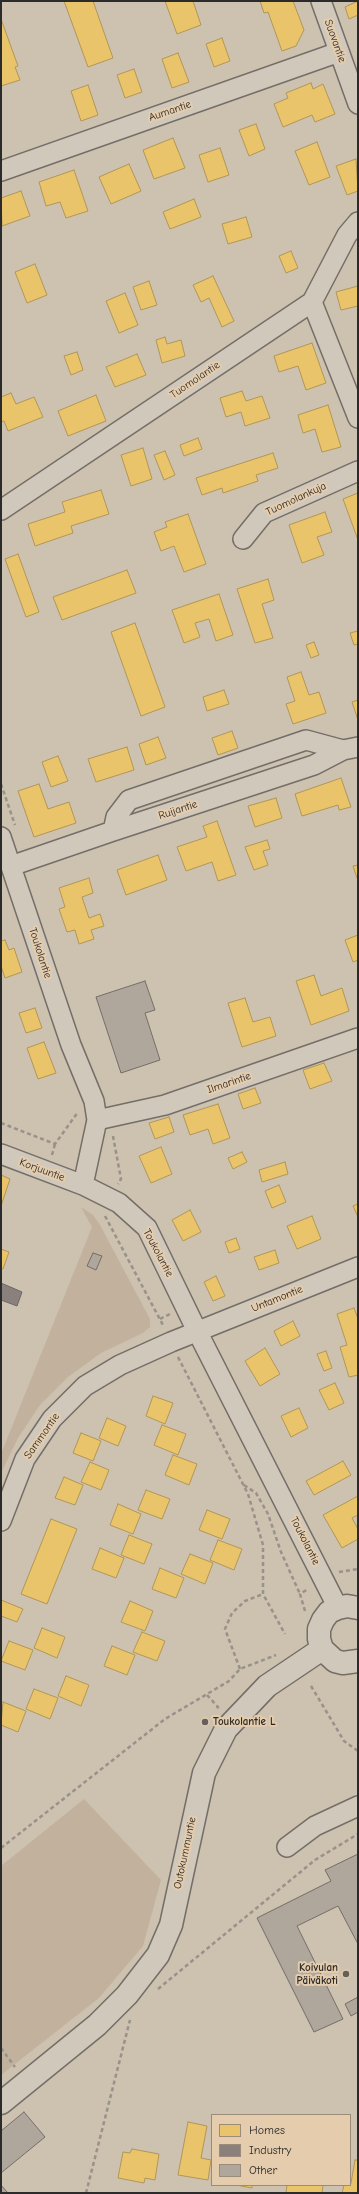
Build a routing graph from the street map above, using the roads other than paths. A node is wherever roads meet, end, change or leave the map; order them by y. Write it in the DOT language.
graph roads {
  1 [pos="321,1"];
  2 [pos="339,52"];
  3 [pos="358,104"];
  4 [pos="1,171"];
  5 [pos="358,222"];
  6 [pos="312,302"];
  7 [pos="358,418"];
  8 [pos="358,471"];
  9 [pos="1,510"];
  10 [pos="243,539"];
  11 [pos="351,749"];
  12 [pos="113,830"];
  13 [pos="1,837"];
  14 [pos="11,866"];
  15 [pos="358,1038"];
  16 [pos="97,1120"];
  17 [pos="1,1154"];
  18 [pos="83,1185"];
  19 [pos="358,1267"];
  20 [pos="196,1331"];
  21 [pos="1,1521"];
  22 [pos="348,1608"];
  23 [pos="322,1649"];
  24 [pos="358,1661"];
  25 [pos="358,1806"];
  26 [pos="286,1848"];
  27 [pos="1,2103"];
  1 -- 2 [label="street, Suovantie"];
  2 -- 3 [label="street, Suovantie"];
  2 -- 4 [label="street, Aumantie"];
  5 -- 6 [label="street, Tuomolantie"];
  6 -- 7 [label="street"];
  6 -- 9 [label="street, Tuomolantie"];
  8 -- 10 [label="street, Tuomolankuja"];
  11 -- 12 [label="street, Ruijantie"];
  11 -- 12 [label="street"];
  12 -- 14 [label="street, Ruijantie"];
  13 -- 14 [label="street, Toukolantie"];
  14 -- 16 [label="street, Toukolantie"];
  15 -- 16 [label="street, Ilmarintie"];
  16 -- 18 [label="street, Toukolantie"];
  17 -- 18 [label="street, Korjuuntie"];
  18 -- 20 [label="street, Toukolantie"];
  19 -- 20 [label="street, Untamontie"];
  20 -- 21 [label="street, Sammontie"];
  20 -- 22 [label="street, Toukolantie"];
  22 -- 23 [label="main road"];
  23 -- 24 [label="main road"];
  23 -- 27 [label="main road, Outokummuntie"];
  25 -- 26 [label="street"];
}
